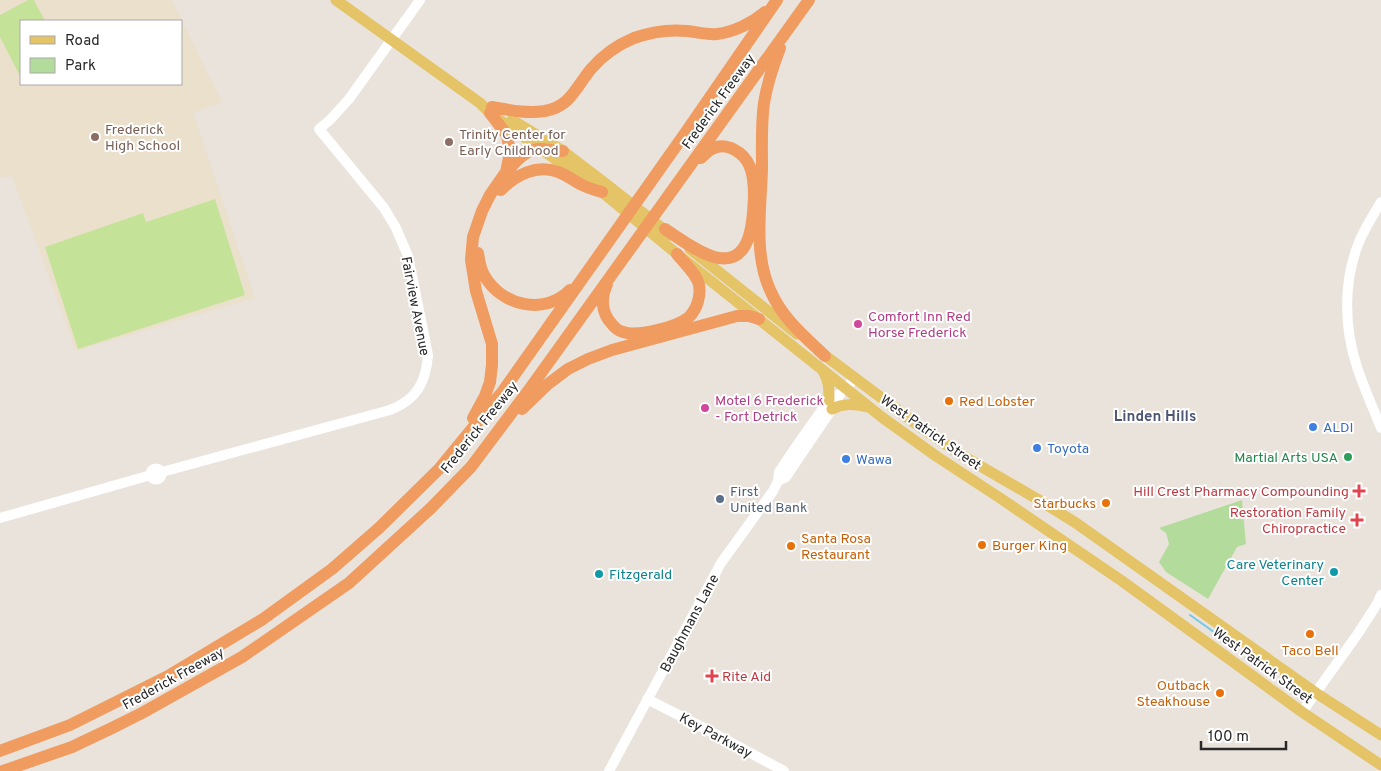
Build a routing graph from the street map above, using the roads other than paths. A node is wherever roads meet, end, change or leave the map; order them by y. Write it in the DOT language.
graph roads {
  1 [pos="336,0"];
  2 [pos="420,0"];
  3 [pos="809,0"];
  4 [pos="776,2"];
  5 [pos="391,39"];
  6 [pos="487,108"];
  7 [pos="543,149"];
  8 [pos="563,151"];
  9 [pos="688,169"];
  10 [pos="506,172"];
  11 [pos="602,192"];
  12 [pos="1381,202"];
  13 [pos="664,229"];
  14 [pos="677,254"];
  15 [pos="596,260"];
  16 [pos="616,268"];
  17 [pos="759,319"];
  18 [pos="825,356"];
  19 [pos="822,370"];
  20 [pos="855,378"];
  21 [pos="843,391"];
  22 [pos="831,405"];
  23 [pos="871,408"];
  24 [pos="1381,428"];
  25 [pos="471,467"];
  26 [pos="439,469"];
  27 [pos="0,518"];
  28 [pos="1381,595"];
  29 [pos="1316,693"];
  30 [pos="647,699"];
  31 [pos="1302,712"];
  32 [pos="1381,735"];
  33 [pos="72,746"];
  34 [pos="0,751"];
  35 [pos="1381,765"];
  36 [pos="3,771"];
  37 [pos="17,771"];
  38 [pos="609,771"];
  39 [pos="784,771"];
  1 -- 5 [label="main road, West Patrick Street"];
  2 -- 5 [label="street"];
  3 -- 9 [label="highway, Frederick Freeway"];
  3 -- 18 [label="highway"];
  4 -- 6 [label="highway"];
  4 -- 15 [label="highway, Frederick Freeway"];
  5 -- 6 [label="main road, West Patrick Street"];
  5 -- 27 [label="street, Fairview Avenue"];
  6 -- 7 [label="main road, West Patrick Street"];
  6 -- 8 [label="main road, West Patrick Street"];
  6 -- 10 [label="highway"];
  7 -- 8 [label="highway"];
  7 -- 10 [label="highway"];
  7 -- 11 [label="main road, West Patrick Street"];
  8 -- 13 [label="main road, West Patrick Street"];
  9 -- 13 [label="highway"];
  9 -- 16 [label="highway, Frederick Freeway"];
  10 -- 26 [label="highway"];
  11 -- 14 [label="main road, West Patrick Street"];
  11 -- 15 [label="highway"];
  12 -- 24 [label="street"];
  13 -- 18 [label="main road, West Patrick Street"];
  14 -- 16 [label="highway"];
  14 -- 17 [label="main road, West Patrick Street"];
  15 -- 26 [label="highway, Frederick Freeway"];
  16 -- 25 [label="highway, Frederick Freeway"];
  17 -- 19 [label="main road, West Patrick Street"];
  17 -- 25 [label="highway"];
  18 -- 20 [label="main road, West Patrick Street"];
  19 -- 21 [label="main road, West Patrick Street"];
  19 -- 22 [label="main road"];
  20 -- 21 [label="street, Baughmans Lane"];
  20 -- 29 [label="main road, West Patrick Street"];
  21 -- 22 [label="street, Baughmans Lane"];
  21 -- 23 [label="main road, West Patrick Street"];
  22 -- 23 [label="main road"];
  22 -- 30 [label="street, Baughmans Lane"];
  23 -- 31 [label="main road, West Patrick Street"];
  25 -- 33 [label="highway, Frederick Freeway"];
  26 -- 34 [label="highway, Frederick Freeway"];
  28 -- 29 [label="street"];
  29 -- 31 [label="street"];
  29 -- 32 [label="main road, West Patrick Street"];
  30 -- 38 [label="street, Baughmans Lane"];
  30 -- 39 [label="street, Key Parkway"];
  31 -- 35 [label="main road, West Patrick Street"];
  33 -- 36 [label="highway, Frederick Freeway"];
  33 -- 37 [label="highway"];
}
